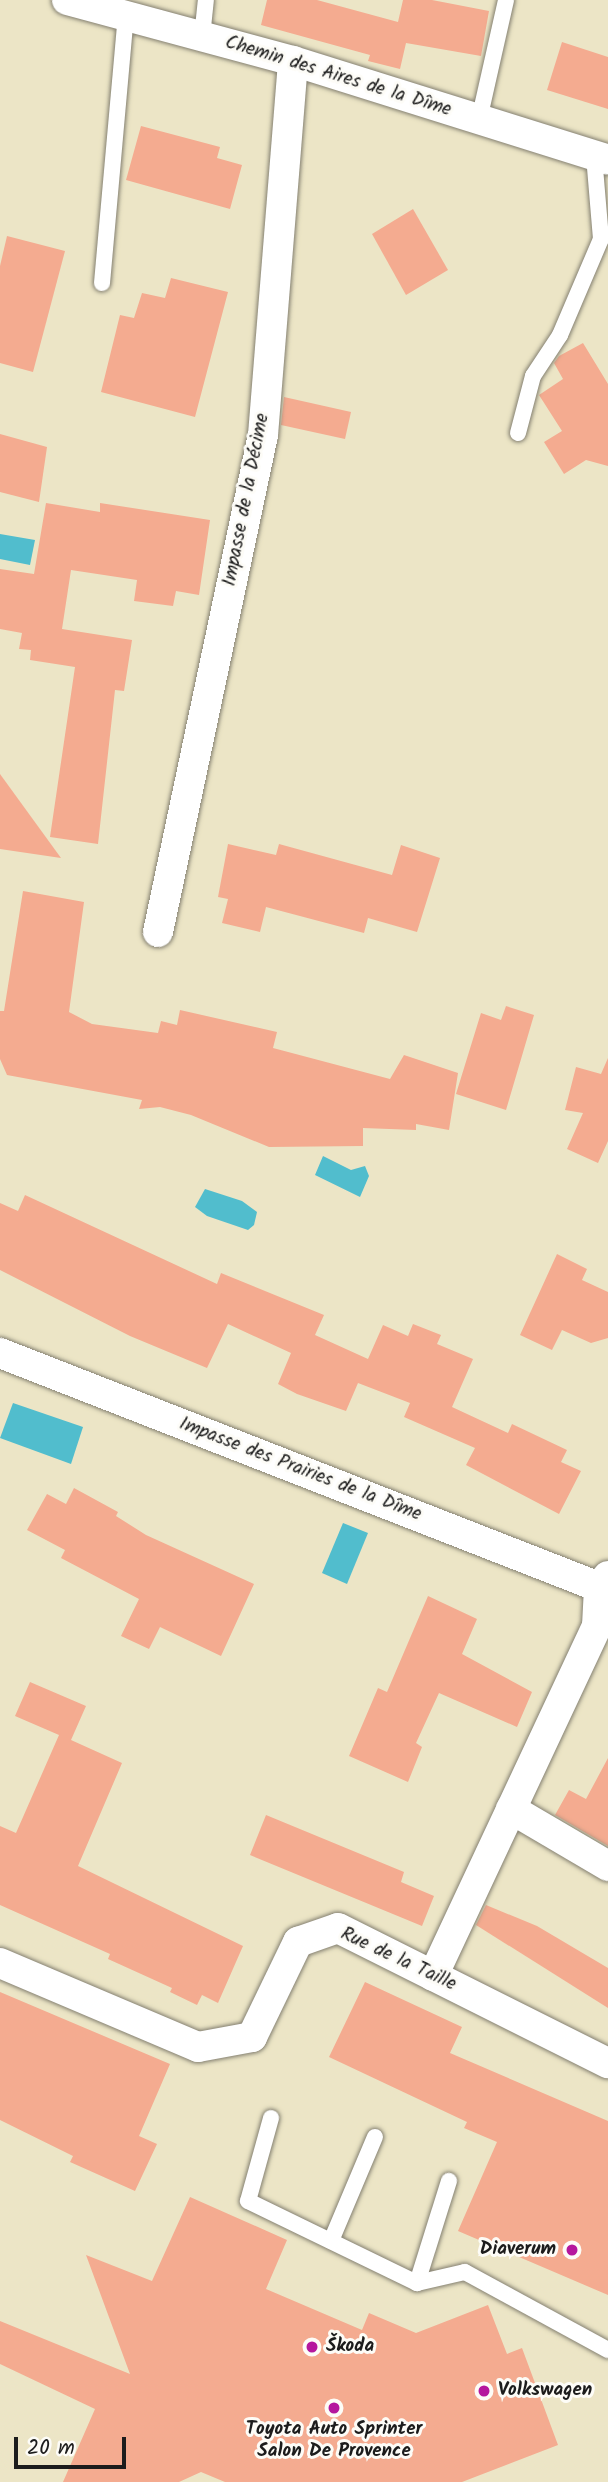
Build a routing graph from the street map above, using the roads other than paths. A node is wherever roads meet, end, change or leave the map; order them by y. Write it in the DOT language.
graph roads {
  1 [pos="67,0"];
  2 [pos="206,0"];
  3 [pos="506,0"];
  4 [pos="126,16"];
  5 [pos="202,37"];
  6 [pos="293,61"];
  7 [pos="479,120"];
  8 [pos="601,158"];
  9 [pos="102,283"];
  10 [pos="518,433"];
  11 [pos="158,932"];
  12 [pos="0,1353"];
  13 [pos="603,1582"];
  14 [pos="511,1810"];
  15 [pos="608,1866"];
  16 [pos="0,1963"];
  17 [pos="433,1976"];
  18 [pos="608,2063"];
  19 [pos="271,2118"];
  20 [pos="376,2137"];
  21 [pos="449,2181"];
  22 [pos="331,2241"];
  23 [pos="416,2283"];
  24 [pos="608,2350"];
  1 -- 4 [label="street, Chemin des Aires de la Dîme"];
  2 -- 5 [label="lane"];
  3 -- 7 [label="lane"];
  4 -- 5 [label="street, Chemin des Aires de la Dîme"];
  4 -- 9 [label="lane"];
  5 -- 6 [label="street, Chemin des Aires de la Dîme"];
  6 -- 7 [label="street, Chemin des Aires de la Dîme"];
  6 -- 11 [label="street, Impasse de la Décime"];
  7 -- 8 [label="street, Chemin des Aires de la Dîme"];
  8 -- 10 [label="lane"];
  12 -- 13 [label="street, Impasse des Prairies de la Dîme"];
  13 -- 14 [label="street"];
  14 -- 15 [label="street"];
  14 -- 17 [label="street"];
  16 -- 17 [label="street, Rue de la Taille"];
  17 -- 18 [label="street, Rue de la Taille"];
  19 -- 22 [label="lane"];
  20 -- 22 [label="lane"];
  21 -- 23 [label="lane"];
  22 -- 23 [label="lane"];
  23 -- 24 [label="lane"];
}
